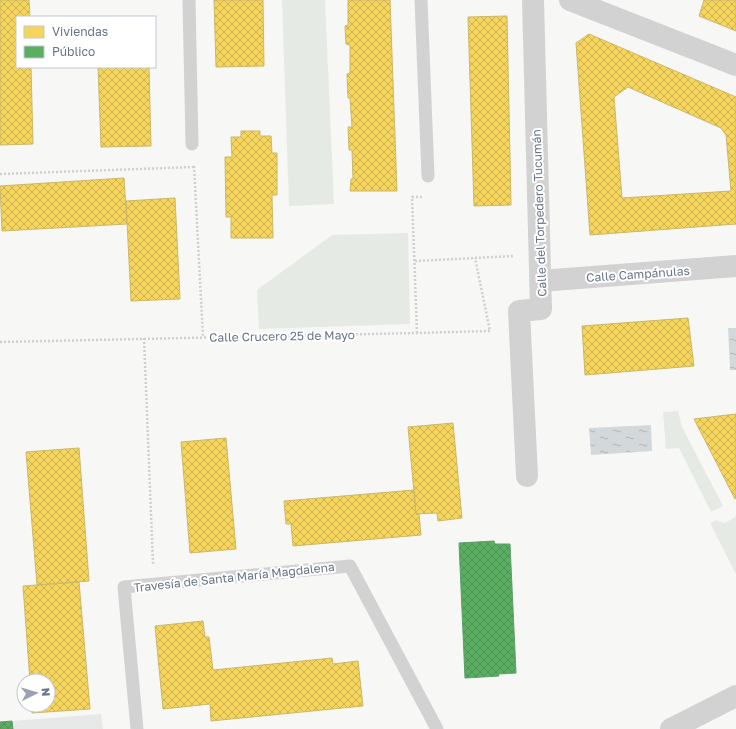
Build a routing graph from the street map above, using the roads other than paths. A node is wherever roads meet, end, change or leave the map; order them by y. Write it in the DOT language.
graph roads {
  1 [pos="189,0"];
  2 [pos="420,0"];
  3 [pos="533,0"];
  4 [pos="570,0"];
  5 [pos="736,65"];
  6 [pos="192,144"];
  7 [pos="428,176"];
  8 [pos="736,266"];
  9 [pos="540,281"];
  10 [pos="526,476"];
  11 [pos="736,696"];
  12 [pos="137,729"];
  13 [pos="437,729"];
  14 [pos="671,729"];
  1 -- 6 [label="lane"];
  2 -- 7 [label="lane"];
  3 -- 9 [label="street, Calle del Torpedero Tucumán"];
  4 -- 5 [label="street"];
  8 -- 9 [label="street, Calle Campánulas"];
  9 -- 10 [label="street, Calle del Torpedero Tucumán"];
  11 -- 14 [label="street"];
  12 -- 13 [label="lane, Travesía de Santa María Magdalena"];
}
